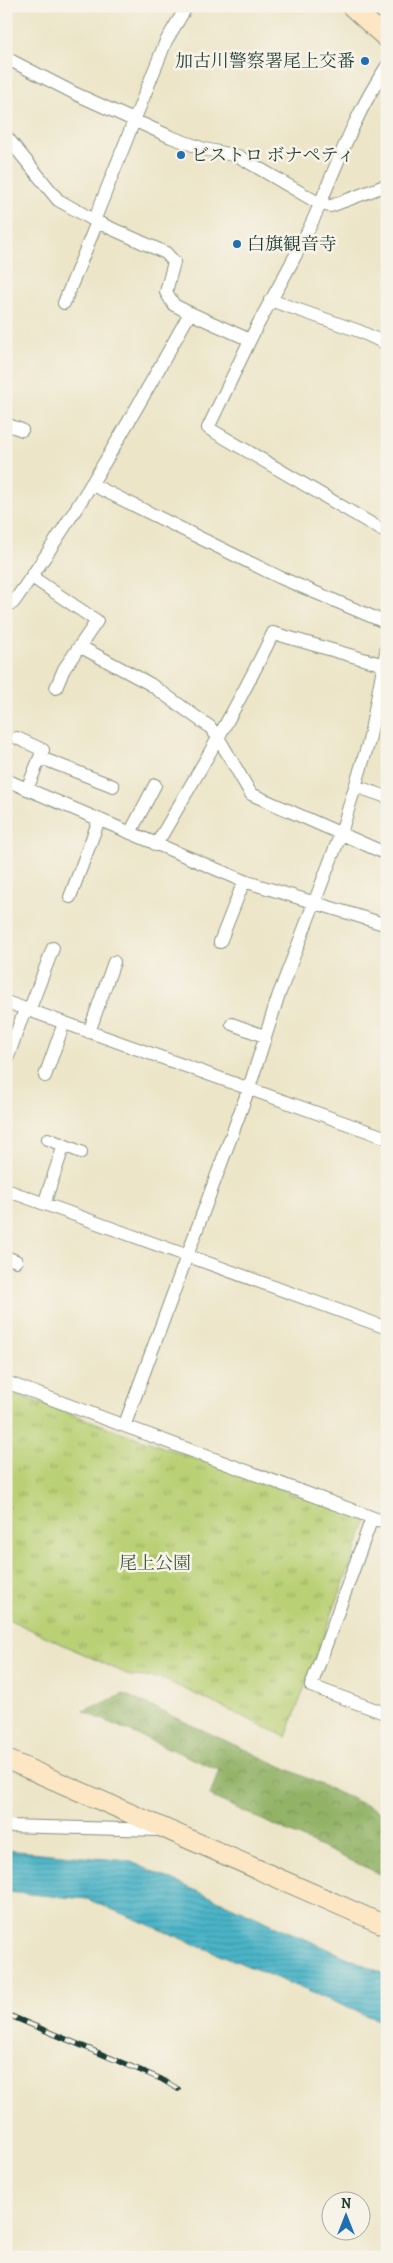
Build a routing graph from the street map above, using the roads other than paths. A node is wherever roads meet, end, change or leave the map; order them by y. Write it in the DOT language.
graph roads {
  1 [pos="187,6"];
  2 [pos="351,6"];
  3 [pos="387,39"];
  4 [pos="6,58"];
  5 [pos="387,66"];
  6 [pos="134,120"];
  7 [pos="6,136"];
  8 [pos="387,185"];
  9 [pos="320,204"];
  10 [pos="95,221"];
  11 [pos="270,300"];
  12 [pos="64,303"];
  13 [pos="190,313"];
  14 [pos="250,340"];
  15 [pos="387,344"];
  16 [pos="6,424"];
  17 [pos="22,430"];
  18 [pos="91,484"];
  19 [pos="387,533"];
  20 [pos="32,577"];
  21 [pos="6,603"];
  22 [pos="387,623"];
  23 [pos="81,647"];
  24 [pos="387,647"];
  25 [pos="384,665"];
  26 [pos="56,688"];
  27 [pos="17,738"];
  28 [pos="219,739"];
  29 [pos="41,758"];
  30 [pos="6,780"];
  31 [pos="155,785"];
  32 [pos="113,786"];
  33 [pos="355,786"];
  34 [pos="27,788"];
  35 [pos="387,797"];
  36 [pos="99,820"];
  37 [pos="130,833"];
  38 [pos="341,833"];
  39 [pos="156,845"];
  40 [pos="387,854"];
  41 [pos="244,881"];
  42 [pos="70,897"];
  43 [pos="314,904"];
  44 [pos="387,925"];
  45 [pos="220,942"];
  46 [pos="53,948"];
  47 [pos="114,962"];
  48 [pos="6,1002"];
  49 [pos="27,1010"];
  50 [pos="64,1023"];
  51 [pos="232,1024"];
  52 [pos="89,1032"];
  53 [pos="264,1036"];
  54 [pos="6,1062"];
  55 [pos="45,1076"];
  56 [pos="249,1088"];
  57 [pos="387,1138"];
  58 [pos="48,1139"];
  59 [pos="64,1145"];
  60 [pos="81,1152"];
  61 [pos="6,1190"];
  62 [pos="44,1204"];
  63 [pos="188,1255"];
  64 [pos="387,1328"];
  65 [pos="6,1382"];
  66 [pos="125,1424"];
  67 [pos="372,1518"];
  68 [pos="387,1523"];
  69 [pos="387,1714"];
  70 [pos="6,1759"];
  71 [pos="6,1826"];
  72 [pos="166,1830"];
  73 [pos="387,1926"];
  1 -- 6 [label="street"];
  2 -- 3 [label="street"];
  4 -- 6 [label="street"];
  5 -- 9 [label="street"];
  6 -- 9 [label="street"];
  6 -- 10 [label="street"];
  7 -- 10 [label="street"];
  8 -- 9 [label="street"];
  9 -- 11 [label="street"];
  10 -- 12 [label="street"];
  10 -- 13 [label="street"];
  11 -- 14 [label="street"];
  11 -- 15 [label="street"];
  13 -- 14 [label="street"];
  13 -- 18 [label="street"];
  14 -- 19 [label="street"];
  16 -- 17 [label="street"];
  18 -- 20 [label="street"];
  18 -- 22 [label="street"];
  20 -- 21 [label="street"];
  20 -- 23 [label="street"];
  23 -- 26 [label="street"];
  23 -- 28 [label="street"];
  24 -- 25 [label="street"];
  25 -- 28 [label="street"];
  25 -- 33 [label="street"];
  27 -- 29 [label="street"];
  28 -- 38 [label="street"];
  28 -- 39 [label="street"];
  29 -- 32 [label="street"];
  29 -- 34 [label="street"];
  30 -- 34 [label="street"];
  31 -- 37 [label="street"];
  33 -- 35 [label="street"];
  33 -- 38 [label="street"];
  34 -- 36 [label="street"];
  36 -- 37 [label="street"];
  36 -- 42 [label="street"];
  37 -- 39 [label="street"];
  38 -- 40 [label="street"];
  38 -- 43 [label="street"];
  39 -- 41 [label="street"];
  41 -- 43 [label="street"];
  41 -- 45 [label="street"];
  43 -- 44 [label="street"];
  43 -- 53 [label="street"];
  46 -- 49 [label="street"];
  47 -- 52 [label="street"];
  48 -- 49 [label="street"];
  49 -- 50 [label="street"];
  49 -- 54 [label="street"];
  50 -- 52 [label="street"];
  50 -- 55 [label="street"];
  51 -- 53 [label="street"];
  52 -- 56 [label="street"];
  53 -- 56 [label="street"];
  56 -- 57 [label="street"];
  56 -- 63 [label="street"];
  58 -- 59 [label="street"];
  59 -- 60 [label="street"];
  59 -- 62 [label="street"];
  61 -- 62 [label="street"];
  62 -- 63 [label="street"];
  63 -- 64 [label="street"];
  63 -- 66 [label="street"];
  65 -- 66 [label="street"];
  66 -- 67 [label="street"];
  67 -- 68 [label="street"];
  67 -- 69 [label="street"];
  70 -- 72 [label="street"];
  71 -- 72 [label="street"];
  72 -- 73 [label="street"];
}
